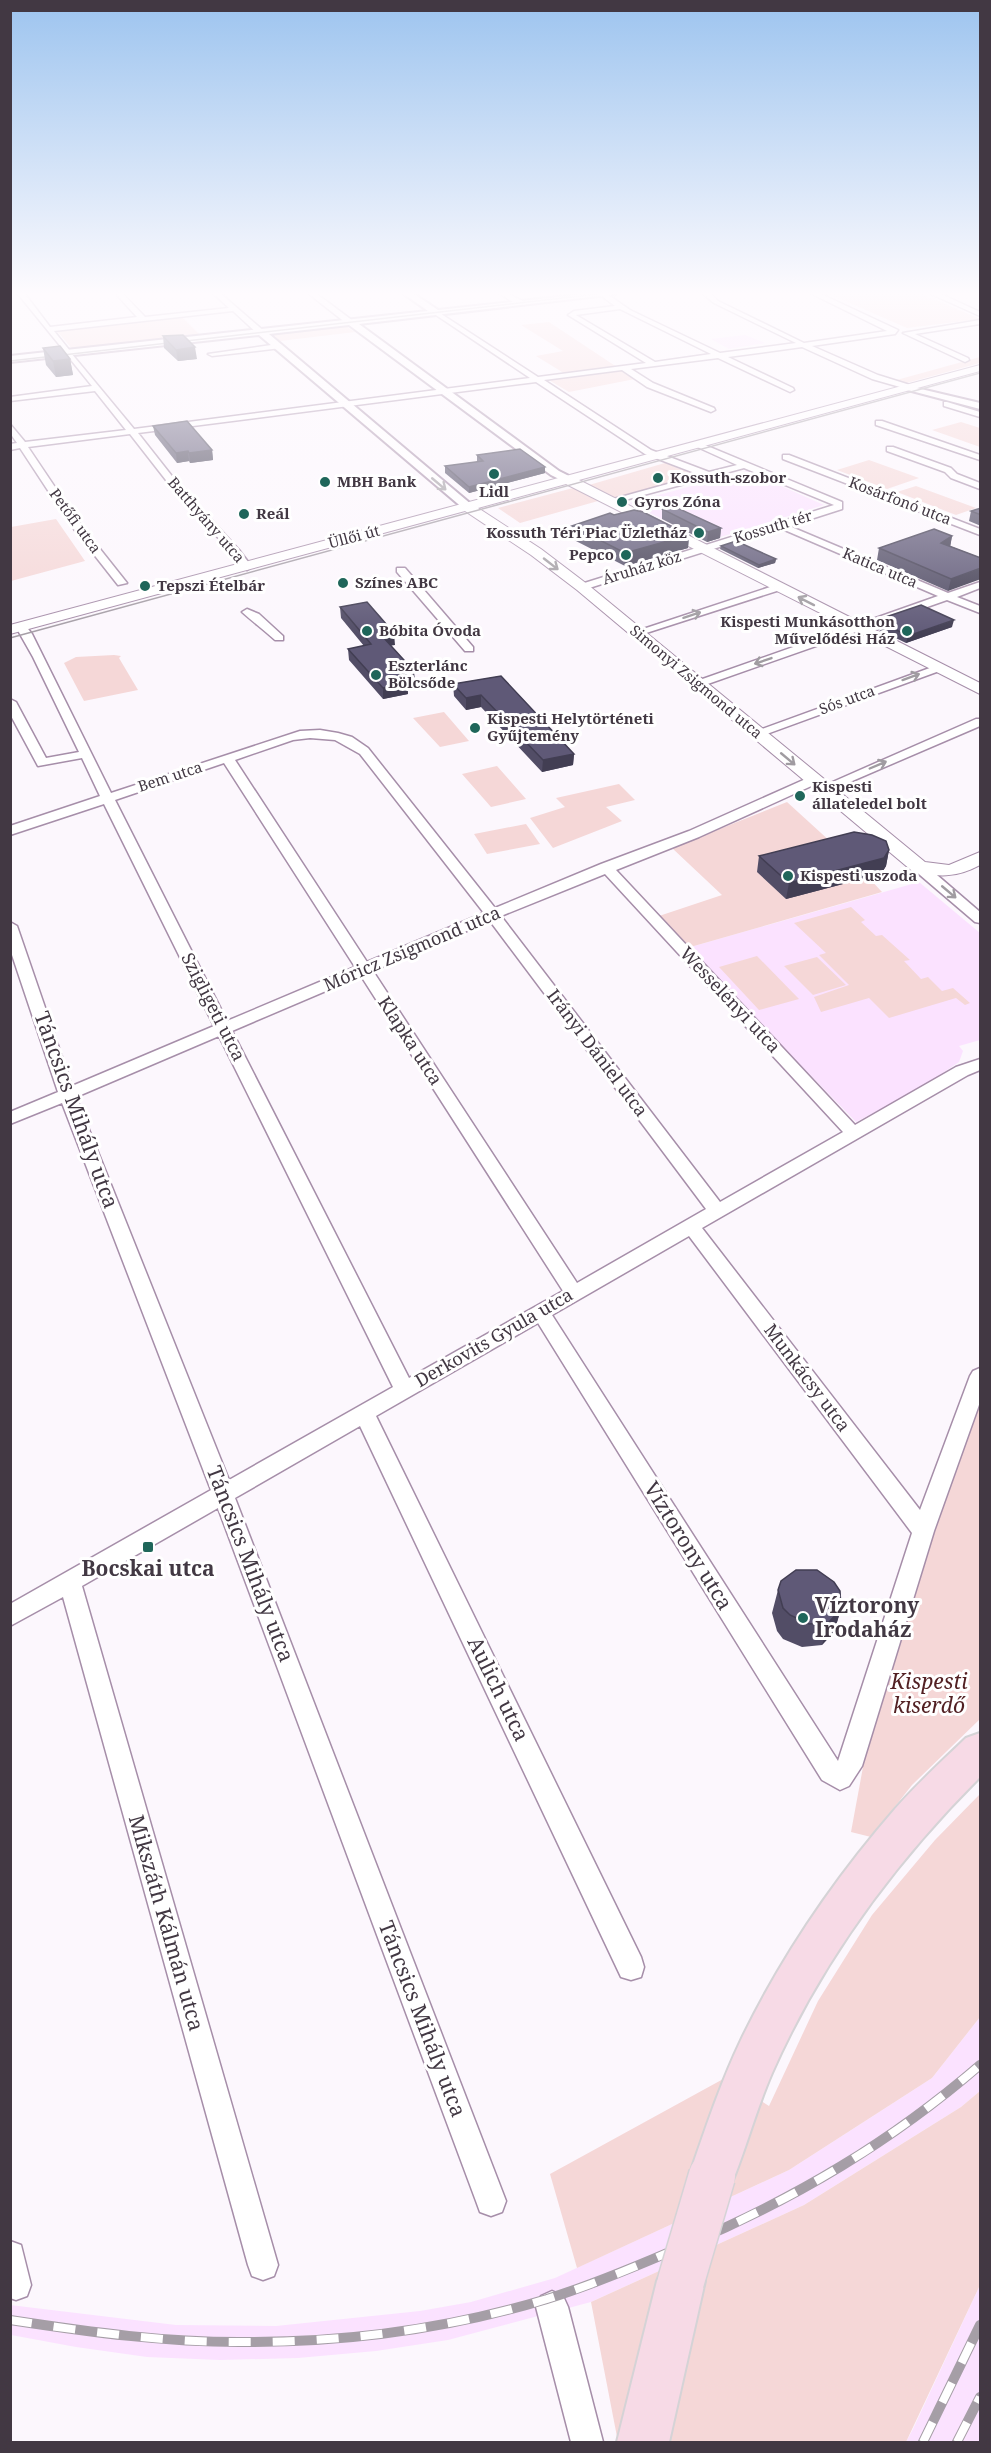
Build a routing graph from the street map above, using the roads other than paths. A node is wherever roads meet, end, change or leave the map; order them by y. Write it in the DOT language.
graph roads {
  1 [pos="114,408"];
  2 [pos="312,408"];
  3 [pos="351,408"];
  4 [pos="468,408"];
  5 [pos="582,408"];
  6 [pos="707,408"];
  7 [pos="829,408"];
  8 [pos="960,408"];
  9 [pos="711,410"];
  10 [pos="981,416"];
  11 [pos="879,423"];
  12 [pos="10,426"];
  13 [pos="133,432"];
  14 [pos="697,445"];
  15 [pos="23,446"];
  16 [pos="10,447"];
  17 [pos="890,449"];
  18 [pos="655,455"];
  19 [pos="786,457"];
  20 [pos="981,458"];
  21 [pos="745,465"];
  22 [pos="708,475"];
  23 [pos="567,479"];
  24 [pos="981,486"];
  25 [pos="613,502"];
  26 [pos="468,507"];
  27 [pos="780,525"];
  28 [pos="981,532"];
  29 [pos="704,548"];
  30 [pos="872,556"];
  31 [pos="861,560"];
  32 [pos="247,567"];
  33 [pos="401,570"];
  34 [pos="122,583"];
  35 [pos="980,586"];
  36 [pos="582,587"];
  37 [pos="779,587"];
  38 [pos="948,596"];
  39 [pos="981,610"];
  40 [pos="247,612"];
  41 [pos="16,628"];
  42 [pos="858,628"];
  43 [pos="636,633"];
  44 [pos="279,638"];
  45 [pos="469,649"];
  46 [pos="938,668"];
  47 [pos="698,684"];
  48 [pos="981,690"];
  49 [pos="10,702"];
  50 [pos="981,722"];
  51 [pos="757,733"];
  52 [pos="332,734"];
  53 [pos="86,754"];
  54 [pos="228,759"];
  55 [pos="819,784"];
  56 [pos="107,797"];
  57 [pos="10,831"];
  58 [pos="981,858"];
  59 [pos="918,866"];
  60 [pos="606,867"];
  61 [pos="477,894"];
  62 [pos="519,903"];
  63 [pos="492,915"];
  64 [pos="981,919"];
  65 [pos="10,926"];
  66 [pos="363,969"];
  67 [pos="224,1029"];
  68 [pos="979,1067"];
  69 [pos="67,1095"];
  70 [pos="10,1119"];
  71 [pos="853,1133"];
  72 [pos="717,1210"];
  73 [pos="690,1226"];
  74 [pos="574,1293"];
  75 [pos="540,1311"];
  76 [pos="981,1376"];
  77 [pos="404,1389"];
  78 [pos="364,1412"];
  79 [pos="223,1493"];
  80 [pos="923,1531"];
  81 [pos="70,1582"];
  82 [pos="10,1616"];
  83 [pos="981,1751"];
  84 [pos="631,1967"];
  85 [pos="491,2201"];
  86 [pos="262,2265"];
  87 [pos="552,2307"];
  88 [pos="587,2442"];
  89 [pos="643,2442"];
  1 -- 13 [label="street, Batthyány utca"];
  2 -- 13 [label="street"];
  3 -- 26 [label="street, one-way"];
  4 -- 23 [label="street"];
  5 -- 18 [label="street"];
  6 -- 9 [label="street"];
  7 -- 14 [label="main road, Üllői út"];
  8 -- 10 [label="street"];
  11 -- 20 [label="street"];
  12 -- 15 [label="street, Petőfi utca"];
  13 -- 15 [label="street"];
  13 -- 32 [label="street, Batthyány utca"];
  14 -- 18 [label="main road, Üllői út"];
  14 -- 21 [label="street, Kossuth tér"];
  15 -- 16 [label="street"];
  15 -- 34 [label="street, Petőfi utca"];
  17 -- 24 [label="street"];
  18 -- 22 [label="street"];
  18 -- 23 [label="main road, Üllői út"];
  19 -- 28 [label="street, Kosárfonó utca"];
  21 -- 22 [label="street"];
  21 -- 27 [label="street, Kossuth tér"];
  22 -- 25 [label="street"];
  23 -- 25 [label="main road"];
  23 -- 26 [label="main road, Üllői út"];
  25 -- 29 [label="main road"];
  26 -- 32 [label="main road, Üllői út"];
  26 -- 36 [label="main road, Simonyi Zsigmond utca, one-way"];
  27 -- 29 [label="street, Kossuth tér"];
  27 -- 31 [label="street, Katica utca"];
  29 -- 36 [label="street, Áruház köz"];
  29 -- 37 [label="main road"];
  30 -- 31 [label="street"];
  31 -- 38 [label="street, Katica utca"];
  32 -- 41 [label="main road, Üllői út"];
  33 -- 45 [label="street"];
  35 -- 38 [label="street"];
  36 -- 43 [label="main road, Simonyi Zsigmond utca"];
  42 -- 37 [label="main road, one-way"];
  43 -- 37 [label="street, one-way"];
  38 -- 39 [label="street, Katica utca"];
  38 -- 42 [label="street"];
  40 -- 44 [label="street"];
  41 -- 53 [label="street, Szigligeti utca"];
  42 -- 46 [label="main road"];
  42 -- 47 [label="street, one-way"];
  43 -- 47 [label="main road, Simonyi Zsigmond utca"];
  46 -- 48 [label="main road"];
  51 -- 46 [label="street, Sós utca, one-way"];
  47 -- 51 [label="main road, Simonyi Zsigmond utca"];
  49 -- 53 [label="street"];
  55 -- 50 [label="street, Móricz Zsigmond utca, one-way"];
  51 -- 55 [label="main road, Simonyi Zsigmond utca, one-way"];
  52 -- 54 [label="street, Bem utca"];
  52 -- 61 [label="street, Irányi Dániel utca"];
  53 -- 56 [label="street, Szigligeti utca"];
  54 -- 56 [label="street, Bem utca"];
  54 -- 66 [label="street, Klapka utca"];
  55 -- 59 [label="main road, Simonyi Zsigmond utca"];
  55 -- 60 [label="street, Móricz Zsigmond utca"];
  56 -- 57 [label="street, Bem utca"];
  56 -- 67 [label="street, Szigligeti utca"];
  58 -- 59 [label="main road, Simonyi Zsigmond utca"];
  59 -- 64 [label="street, Simonyi Zsigmond utca, one-way"];
  60 -- 62 [label="street, Móricz Zsigmond utca"];
  60 -- 71 [label="street, Wesselényi utca"];
  61 -- 62 [label="street"];
  61 -- 63 [label="street, Irányi Dániel utca"];
  62 -- 63 [label="street, Móricz Zsigmond utca"];
  63 -- 66 [label="street, Móricz Zsigmond utca"];
  63 -- 72 [label="street, Irányi Dániel utca"];
  65 -- 69 [label="street, Táncsics Mihály utca"];
  66 -- 67 [label="street, Móricz Zsigmond utca"];
  66 -- 74 [label="street, Klapka utca"];
  67 -- 69 [label="street, Móricz Zsigmond utca"];
  67 -- 77 [label="street, Szigligeti utca"];
  68 -- 71 [label="street, Derkovits Gyula utca"];
  69 -- 70 [label="street, Móricz Zsigmond utca"];
  69 -- 79 [label="street, Táncsics Mihály utca"];
  71 -- 72 [label="street, Derkovits Gyula utca"];
  72 -- 73 [label="street, Derkovits Gyula utca"];
  73 -- 74 [label="street, Derkovits Gyula utca"];
  73 -- 80 [label="street, Munkácsy utca"];
  74 -- 75 [label="street, Derkovits Gyula utca"];
  75 -- 77 [label="street, Derkovits Gyula utca"];
  75 -- 80 [label="street, Víztorony utca"];
  76 -- 80 [label="street"];
  77 -- 78 [label="street, Derkovits Gyula utca"];
  78 -- 79 [label="street, Derkovits Gyula utca"];
  78 -- 84 [label="street, Aulich utca"];
  79 -- 81 [label="street, Derkovits Gyula utca"];
  79 -- 85 [label="street, Táncsics Mihály utca"];
  81 -- 82 [label="street, Derkovits Gyula utca"];
  81 -- 86 [label="street, Mikszáth Kálmán utca"];
  83 -- 89 [label="main road, bridge"];
  87 -- 88 [label="street"];
}
